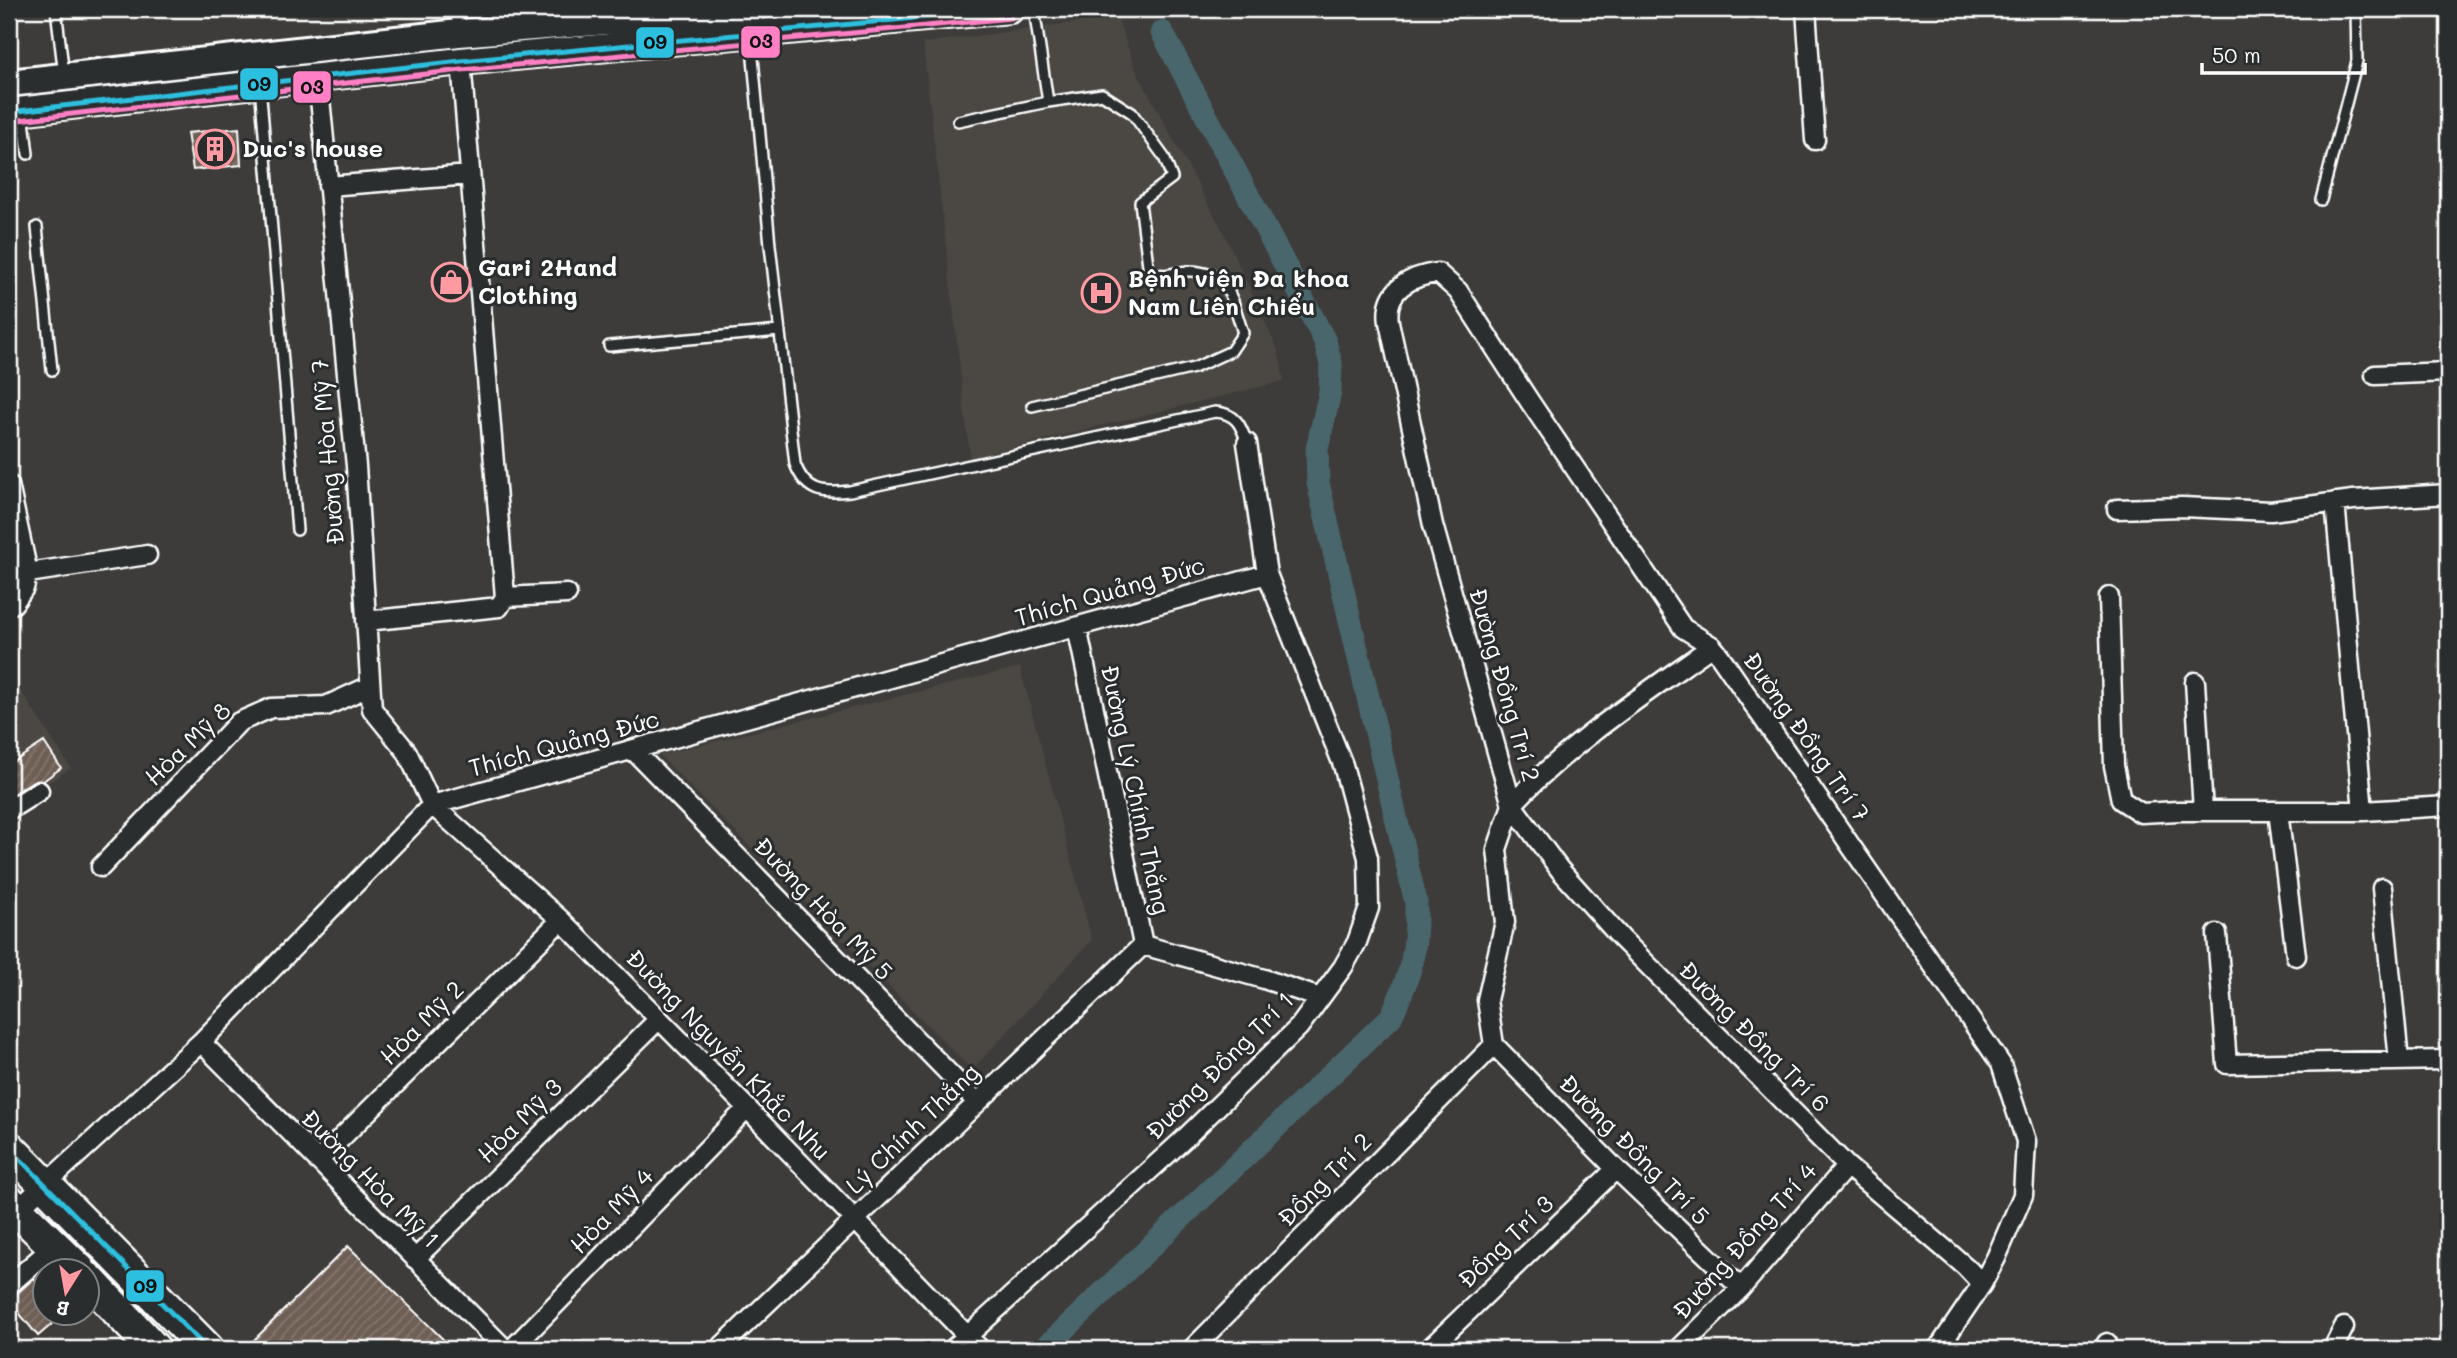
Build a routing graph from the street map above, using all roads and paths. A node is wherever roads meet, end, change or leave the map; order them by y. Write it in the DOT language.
graph roads {
  1 [pos="56,9"];
  2 [pos="1010,9"];
  3 [pos="1034,9"];
  4 [pos="1805,9"];
  5 [pos="2356,9"];
  6 [pos="654,13"];
  7 [pos="457,21"];
  8 [pos="752,21"];
  9 [pos="461,61"];
  10 [pos="64,77"];
  11 [pos="318,78"];
  12 [pos="9,83"];
  13 [pos="260,84"];
  14 [pos="1048,102"];
  15 [pos="16,111"];
  16 [pos="958,121"];
  17 [pos="1815,140"];
  18 [pos="28,154"];
  19 [pos="470,174"];
  20 [pos="328,186"];
  21 [pos="2321,200"];
  22 [pos="37,227"];
  23 [pos="780,331"];
  24 [pos="1392,339"];
  25 [pos="609,346"];
  26 [pos="52,370"];
  27 [pos="2448,372"];
  28 [pos="2375,375"];
  29 [pos="1032,406"];
  30 [pos="1247,443"];
  31 [pos="9,485"];
  32 [pos="2448,494"];
  33 [pos="2335,502"];
  34 [pos="2117,509"];
  35 [pos="297,530"];
  36 [pos="147,555"];
  37 [pos="28,573"];
  38 [pos="1267,574"];
  39 [pos="567,594"];
  40 [pos="505,597"];
  41 [pos="2109,597"];
  42 [pos="9,605"];
  43 [pos="366,621"];
  44 [pos="1077,628"];
  45 [pos="1712,646"];
  46 [pos="2195,682"];
  47 [pos="370,686"];
  48 [pos="633,750"];
  49 [pos="39,791"];
  50 [pos="1512,804"];
  51 [pos="432,806"];
  52 [pos="2448,806"];
  53 [pos="9,810"];
  54 [pos="2203,811"];
  55 [pos="2278,811"];
  56 [pos="2363,811"];
  57 [pos="101,867"];
  58 [pos="2382,888"];
  59 [pos="561,920"];
  60 [pos="2217,934"];
  61 [pos="1143,945"];
  62 [pos="2296,956"];
  63 [pos="1320,999"];
  64 [pos="659,1019"];
  65 [pos="201,1042"];
  66 [pos="1494,1045"];
  67 [pos="2448,1060"];
  68 [pos="2399,1061"];
  69 [pos="977,1102"];
  70 [pos="747,1108"];
  71 [pos="9,1148"];
  72 [pos="318,1161"];
  73 [pos="1847,1166"];
  74 [pos="1616,1169"];
  75 [pos="46,1185"];
  76 [pos="13,1206"];
  77 [pos="854,1219"];
  78 [pos="54,1246"];
  79 [pos="64,1256"];
  80 [pos="415,1259"];
  81 [pos="1982,1284"];
  82 [pos="9,1285"];
  83 [pos="1741,1288"];
  84 [pos="102,1294"];
  85 [pos="2344,1327"];
  86 [pos="967,1336"];
  87 [pos="154,1349"];
  88 [pos="207,1349"];
  89 [pos="505,1349"];
  90 [pos="512,1349"];
  91 [pos="719,1349"];
  92 [pos="953,1349"];
  93 [pos="980,1349"];
  94 [pos="1192,1349"];
  95 [pos="1429,1349"];
  96 [pos="1679,1349"];
  97 [pos="1938,1349"];
  98 [pos="2333,1349"];
  1 -- 10 [label="lane"];
  2 -- 8 [label="main road"];
  3 -- 14 [label="lane"];
  4 -- 17 [label="street"];
  5 -- 21 [label="lane"];
  6 -- 7 [label="main road"];
  6 -- 8 [label="main road"];
  7 -- 10 [label="main road"];
  8 -- 9 [label="main road"];
  8 -- 23 [label="lane"];
  9 -- 11 [label="main road"];
  9 -- 19 [label="street"];
  10 -- 12 [label="main road"];
  11 -- 13 [label="main road"];
  11 -- 20 [label="street, Đường Hòa Mỹ 7"];
  13 -- 15 [label="main road"];
  13 -- 35 [label="lane"];
  14 -- 16 [label="lane"];
  14 -- 29 [label="lane"];
  15 -- 18 [label="lane"];
  19 -- 20 [label="street"];
  19 -- 40 [label="street"];
  20 -- 43 [label="street, Đường Hòa Mỹ 7"];
  22 -- 26 [label="lane"];
  23 -- 25 [label="lane"];
  23 -- 30 [label="lane"];
  24 -- 45 [label="street, Đường Đồng Trí 7"];
  24 -- 50 [label="street, Đường Đồng Trí 2"];
  27 -- 28 [label="street"];
  30 -- 38 [label="street, Đường Đồng Trí 1"];
  31 -- 37 [label="street"];
  32 -- 33 [label="street"];
  33 -- 34 [label="street"];
  33 -- 56 [label="street"];
  36 -- 37 [label="street"];
  37 -- 42 [label="street"];
  38 -- 44 [label="street, Thích Quảng Đức"];
  38 -- 63 [label="street, Đường Đồng Trí 1"];
  39 -- 40 [label="street"];
  40 -- 43 [label="street"];
  41 -- 54 [label="street"];
  43 -- 47 [label="street, Đường Hòa Mỹ 7"];
  44 -- 48 [label="street, Thích Quảng Đức"];
  44 -- 61 [label="street, Đường Lý Chính Thắng"];
  45 -- 50 [label="street"];
  45 -- 81 [label="street, Đường Đồng Trí 7"];
  46 -- 54 [label="street"];
  47 -- 51 [label="street, Đường Hòa Mỹ 7"];
  47 -- 57 [label="street, Hòa Mỹ 8"];
  48 -- 51 [label="street, Thích Quảng Đức"];
  48 -- 69 [label="street, Đường Hòa Mỹ 5"];
  49 -- 53 [label="street"];
  50 -- 66 [label="street, Đường Đồng Trí 2"];
  50 -- 73 [label="street, Đường Đồng Trí 6"];
  51 -- 59 [label="street, Đường Nguyễn Khắc Nhu"];
  51 -- 65 [label="street"];
  52 -- 56 [label="street"];
  54 -- 55 [label="street"];
  55 -- 56 [label="street"];
  55 -- 62 [label="street"];
  58 -- 68 [label="street"];
  59 -- 64 [label="street, Đường Nguyễn Khắc Nhu"];
  59 -- 72 [label="street, Hòa Mỹ 2"];
  60 -- 68 [label="street"];
  61 -- 63 [label="street, Đường Lý Chính Thắng"];
  61 -- 69 [label="street, Lý Chính Thắng"];
  63 -- 86 [label="street, Đường Đồng Trí 1"];
  64 -- 70 [label="street, Đường Nguyễn Khắc Nhu"];
  64 -- 80 [label="street, Hòa Mỹ 3"];
  65 -- 72 [label="street, Đường Hòa Mỹ 1"];
  65 -- 75 [label="street"];
  66 -- 74 [label="street, Đường Đồng Trí 5"];
  66 -- 94 [label="street, Đồng Trí 2"];
  67 -- 68 [label="street"];
  69 -- 77 [label="street, Lý Chính Thắng"];
  70 -- 77 [label="street, Đường Nguyễn Khắc Nhu"];
  70 -- 90 [label="street, Hòa Mỹ 4"];
  71 -- 75 [label="highway"];
  72 -- 80 [label="street, Đường Hòa Mỹ 1"];
  73 -- 81 [label="street, Đường Đồng Trí 6"];
  73 -- 83 [label="street, Đường Đồng Trí 4"];
  74 -- 83 [label="street, Đường Đồng Trí 5"];
  74 -- 95 [label="street, Đồng Trí 3"];
  75 -- 76 [label="street"];
  75 -- 88 [label="highway"];
  76 -- 78 [label="highway"];
  77 -- 86 [label="street, Đường Nguyễn Khắc Nhu"];
  77 -- 91 [label="street, Lý Chính Thắng"];
  78 -- 79 [label="highway"];
  78 -- 82 [label="street"];
  80 -- 89 [label="street, Đường Hòa Mỹ 1"];
  81 -- 97 [label="street, Đường Đồng Trí 7"];
  83 -- 96 [label="street, Đường Đồng Trí 4"];
  84 -- 87 [label="highway"];
  85 -- 98 [label="street"];
  86 -- 92 [label="street, Đường Đồng Trí 1"];
  86 -- 93 [label="street, Đường Nguyễn Khắc Nhu"];
}
